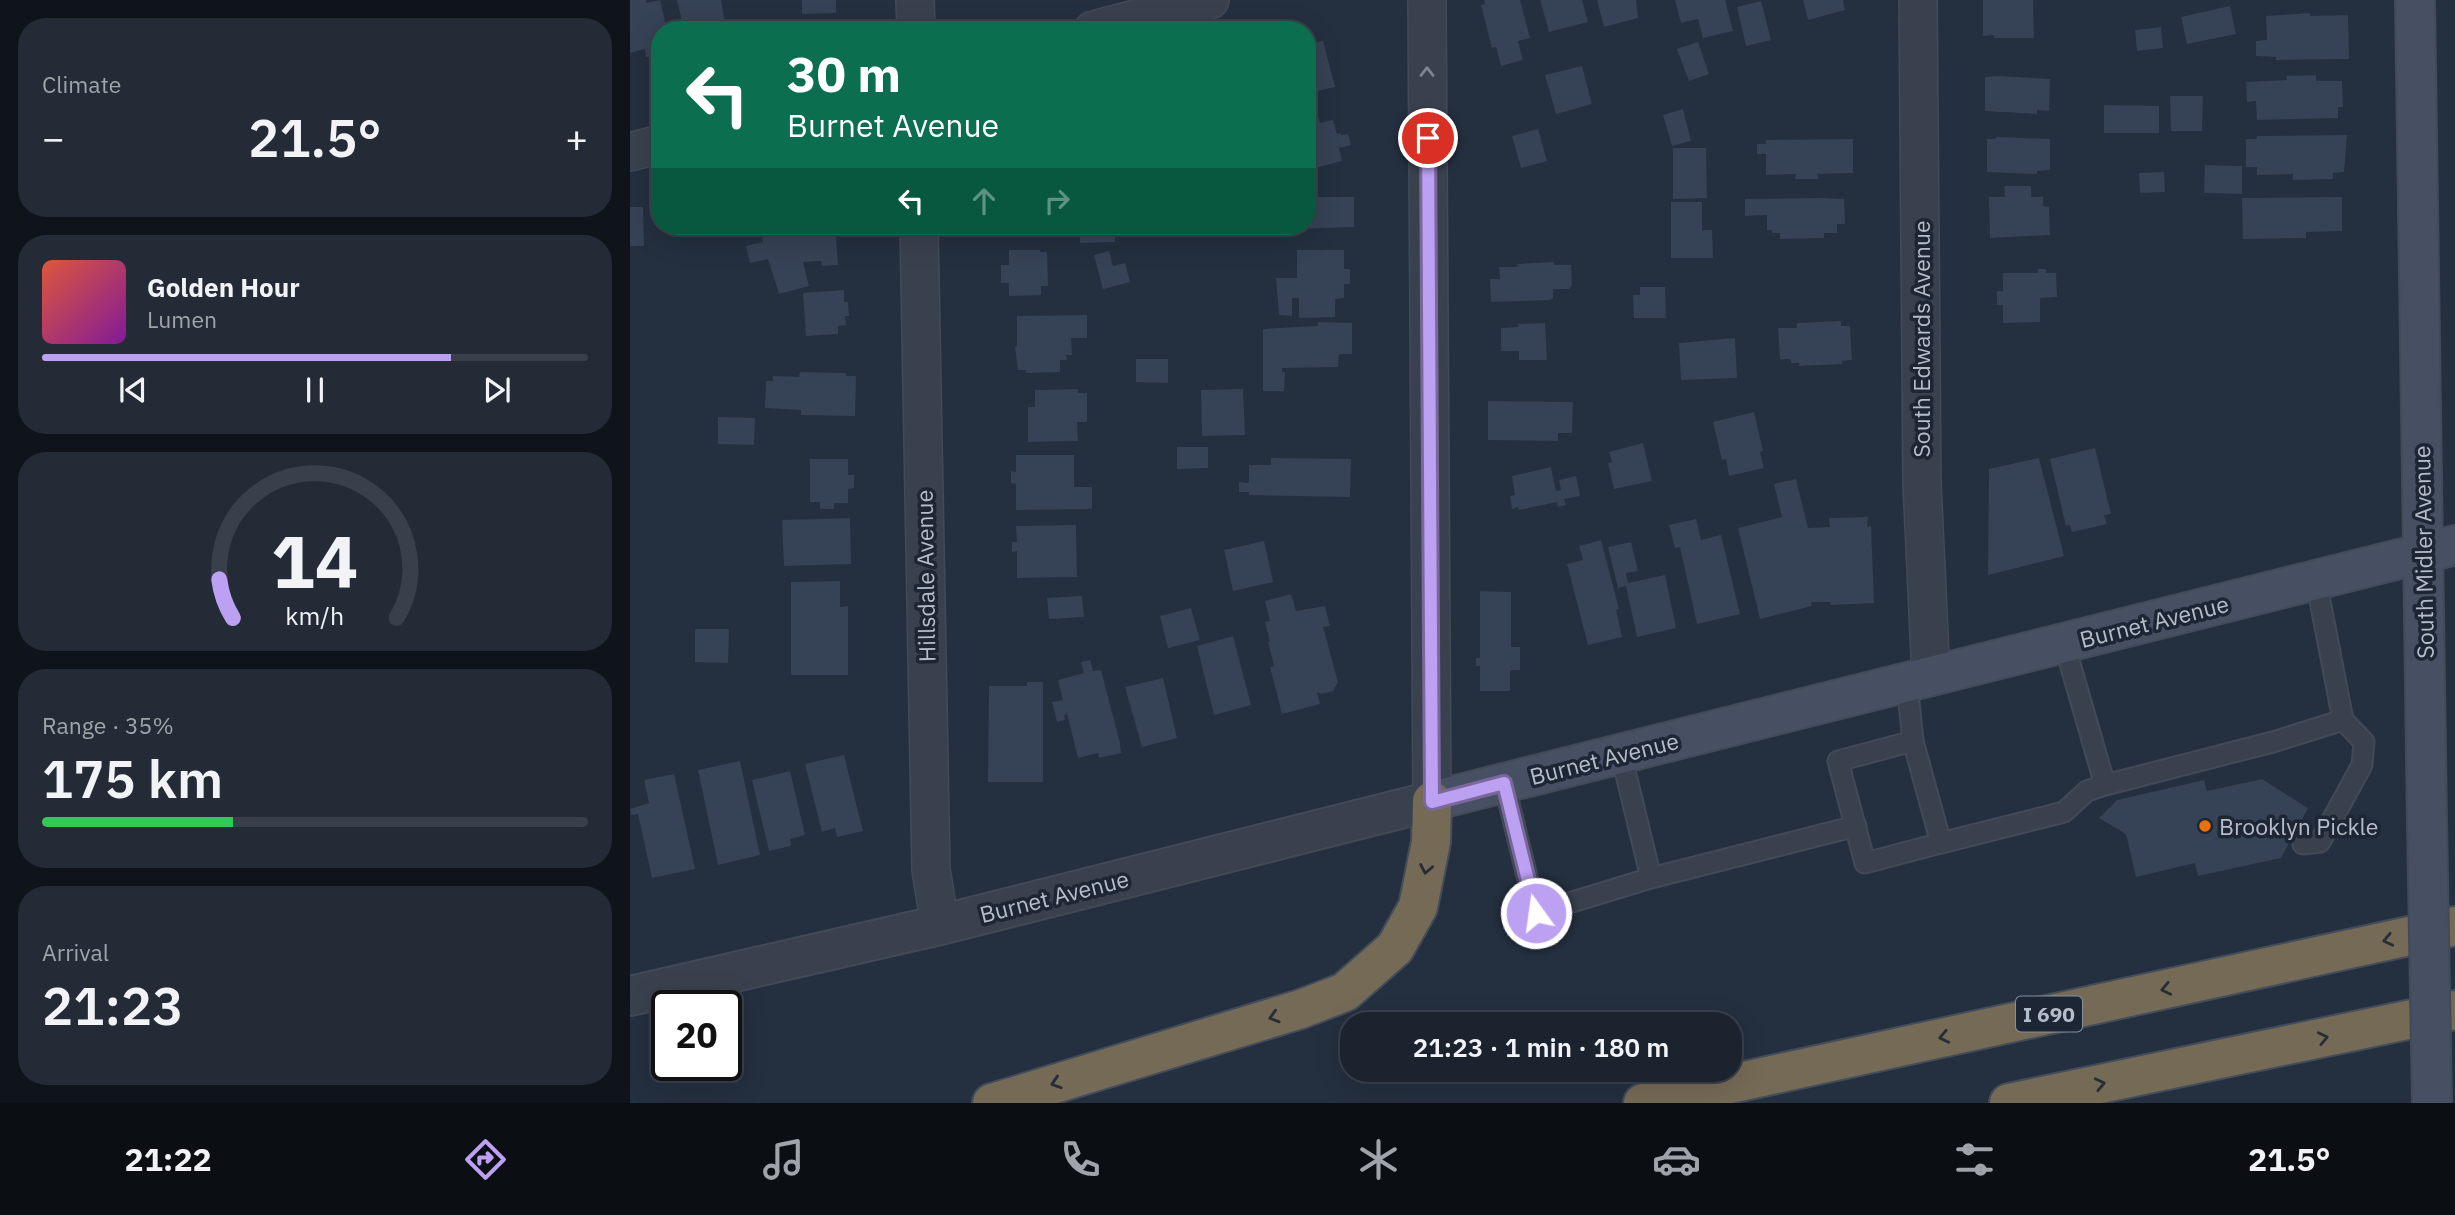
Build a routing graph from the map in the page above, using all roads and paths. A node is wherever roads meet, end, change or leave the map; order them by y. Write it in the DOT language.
graph roads {
  1 [pos="915,0"];
  2 [pos="1210,0"];
  3 [pos="1427,0"];
  4 [pos="1918,0"];
  5 [pos="2415,0"];
  6 [pos="916,21"];
  7 [pos="1128,21"];
  8 [pos="651,146"];
  9 [pos="630,152"];
  10 [pos="919,235"];
  11 [pos="2439,550"];
  12 [pos="2316,580"];
  13 [pos="2064,643"];
  14 [pos="1919,680"];
  15 [pos="2343,720"];
  16 [pos="1913,741"];
  17 [pos="1621,754"];
  18 [pos="1504,783"];
  19 [pos="2105,785"];
  20 [pos="1432,802"];
  21 [pos="1856,826"];
  22 [pos="1941,843"];
  23 [pos="2303,844"];
  24 [pos="1651,878"];
  25 [pos="940,925"];
  26 [pos="2455,926"];
  27 [pos="630,996"];
  28 [pos="2455,1010"];
  29 [pos="992,1103"];
  30 [pos="1643,1103"];
  31 [pos="2009,1103"];
  32 [pos="2432,1103"];
  1 -- 6 [label="street"];
  2 -- 7 [label="street"];
  20 -- 3 [label="street, one-way"];
  4 -- 14 [label="street, South Edwards Avenue"];
  5 -- 11 [label="main road, South Midler Avenue"];
  8 -- 9 [label="street"];
  10 -- 25 [label="street, Hillsdale Avenue"];
  11 -- 12 [label="main road, Burnet Avenue"];
  11 -- 32 [label="main road, South Midler Avenue, bridge"];
  12 -- 13 [label="main road, Burnet Avenue"];
  12 -- 15 [label="lane"];
  13 -- 14 [label="main road, Burnet Avenue"];
  13 -- 19 [label="lane"];
  14 -- 16 [label="lane"];
  14 -- 17 [label="main road, Burnet Avenue"];
  15 -- 19 [label="lane"];
  15 -- 23 [label="lane"];
  16 -- 21 [label="lane"];
  16 -- 22 [label="lane"];
  17 -- 18 [label="main road, Burnet Avenue"];
  17 -- 24 [label="lane"];
  18 -- 20 [label="main road, Burnet Avenue"];
  18 -- 24 [label="lane"];
  19 -- 22 [label="lane"];
  20 -- 25 [label="street, Burnet Avenue"];
  20 -- 29 [label="highway, one-way"];
  21 -- 22 [label="lane"];
  21 -- 24 [label="lane"];
  25 -- 27 [label="street, Burnet Avenue"];
  26 -- 30 [label="highway, I 690, one-way"];
  31 -- 28 [label="highway, one-way"];
}
